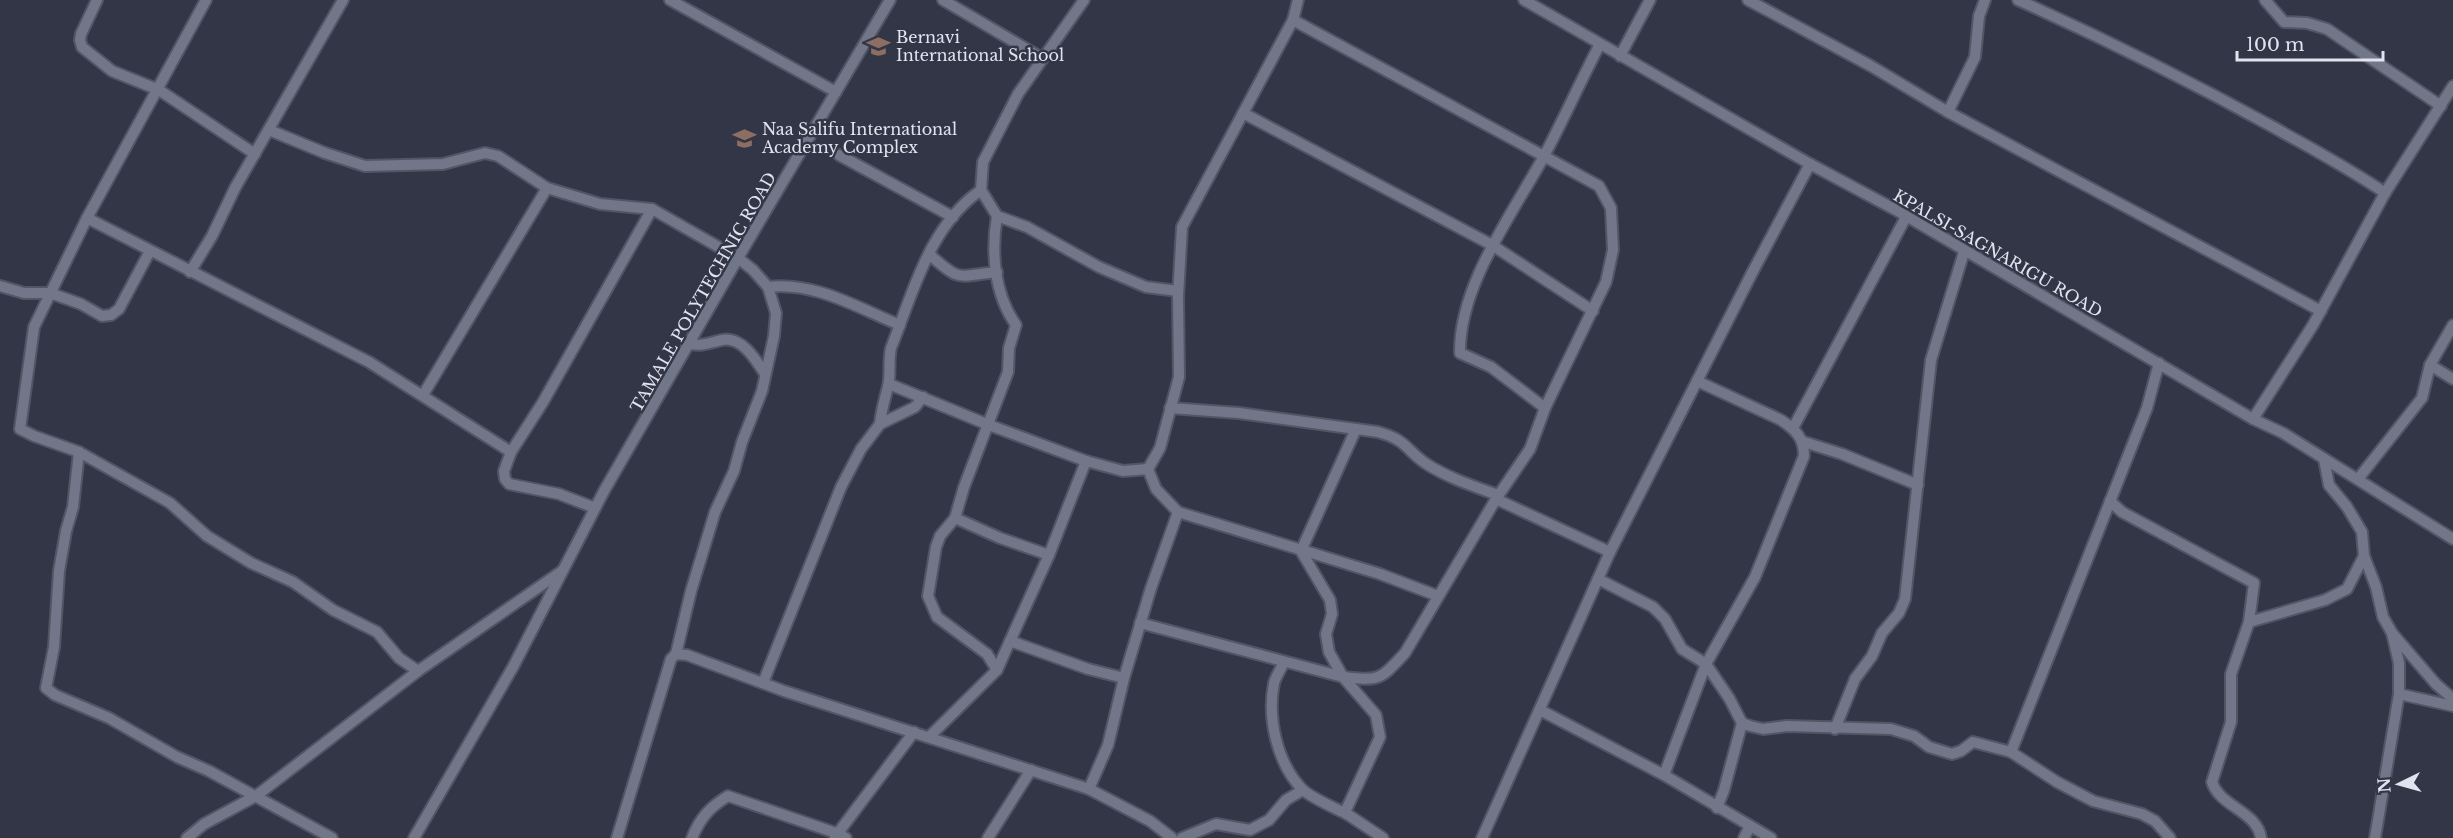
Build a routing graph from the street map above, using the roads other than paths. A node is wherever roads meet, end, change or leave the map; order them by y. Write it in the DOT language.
graph roads {
  1 [pos="97,0"];
  2 [pos="206,0"];
  3 [pos="343,0"];
  4 [pos="670,0"];
  5 [pos="890,0"];
  6 [pos="943,0"];
  7 [pos="1084,0"];
  8 [pos="1524,0"];
  9 [pos="1650,0"];
  10 [pos="1748,0"];
  11 [pos="1774,0"];
  12 [pos="1985,0"];
  13 [pos="2018,0"];
  14 [pos="2265,0"];
  15 [pos="1294,2"];
  16 [pos="1767,11"];
  17 [pos="1293,20"];
  18 [pos="1599,44"];
  19 [pos="1620,56"];
  20 [pos="1042,58"];
  21 [pos="2453,86"];
  22 [pos="159,90"];
  23 [pos="836,92"];
  24 [pos="2441,106"];
  25 [pos="1243,112"];
  26 [pos="1948,112"];
  27 [pos="269,130"];
  28 [pos="255,154"];
  29 [pos="839,155"];
  30 [pos="1543,157"];
  31 [pos="1810,164"];
  32 [pos="546,188"];
  33 [pos="981,190"];
  34 [pos="2385,193"];
  35 [pos="652,209"];
  36 [pos="997,216"];
  37 [pos="953,217"];
  38 [pos="1906,217"];
  39 [pos="87,219"];
  40 [pos="1492,245"];
  41 [pos="150,251"];
  42 [pos="1964,252"];
  43 [pos="929,254"];
  44 [pos="738,258"];
  45 [pos="190,272"];
  46 [pos="997,272"];
  47 [pos="0,286"];
  48 [pos="768,287"];
  49 [pos="1178,291"];
  50 [pos="50,293"];
  51 [pos="1593,311"];
  52 [pos="2321,311"];
  53 [pos="900,325"];
  54 [pos="2453,326"];
  55 [pos="689,344"];
  56 [pos="2159,363"];
  57 [pos="2430,365"];
  58 [pos="765,374"];
  59 [pos="2453,379"];
  60 [pos="1697,381"];
  61 [pos="889,384"];
  62 [pos="423,395"];
  63 [pos="923,397"];
  64 [pos="1170,408"];
  65 [pos="1545,408"];
  66 [pos="2253,419"];
  67 [pos="880,424"];
  68 [pos="988,425"];
  69 [pos="1793,428"];
  70 [pos="1356,429"];
  71 [pos="1804,442"];
  72 [pos="79,452"];
  73 [pos="511,452"];
  74 [pos="2324,459"];
  75 [pos="1086,461"];
  76 [pos="1148,469"];
  77 [pos="2358,479"];
  78 [pos="1918,485"];
  79 [pos="1497,497"];
  80 [pos="2110,501"];
  81 [pos="595,508"];
  82 [pos="1178,512"];
  83 [pos="955,518"];
  84 [pos="2453,539"];
  85 [pos="1301,551"];
  86 [pos="1610,552"];
  87 [pos="1049,555"];
  88 [pos="2364,556"];
  89 [pos="564,569"];
  90 [pos="1598,579"];
  91 [pos="1438,596"];
  92 [pos="2249,622"];
  93 [pos="1140,623"];
  94 [pos="2392,633"];
  95 [pos="1010,641"];
  96 [pos="676,654"];
  97 [pos="1284,662"];
  98 [pos="1706,664"];
  99 [pos="997,670"];
  100 [pos="418,671"];
  101 [pos="1343,677"];
  102 [pos="1124,678"];
  103 [pos="763,683"];
  104 [pos="2399,694"];
  105 [pos="2453,699"];
  106 [pos="2453,706"];
  107 [pos="1540,710"];
  108 [pos="1742,723"];
  109 [pos="1835,729"];
  110 [pos="914,732"];
  111 [pos="929,737"];
  112 [pos="2011,752"];
  113 [pos="1031,770"];
  114 [pos="1664,775"];
  115 [pos="1089,789"];
  116 [pos="1303,790"];
  117 [pos="256,796"];
  118 [pos="1717,808"];
  119 [pos="1347,814"];
  120 [pos="1750,826"];
  121 [pos="417,837"];
  122 [pos="840,837"];
  123 [pos="187,838"];
  124 [pos="332,838"];
  125 [pos="617,838"];
  126 [pos="692,838"];
  127 [pos="988,838"];
  128 [pos="1172,838"];
  129 [pos="1182,838"];
  130 [pos="1383,838"];
  131 [pos="1482,838"];
  132 [pos="1744,838"];
  133 [pos="1771,838"];
  134 [pos="2170,838"];
  135 [pos="2261,838"];
  136 [pos="2375,838"];
  1 -- 22 [label="street"];
  2 -- 22 [label="street"];
  3 -- 27 [label="street"];
  4 -- 23 [label="street"];
  5 -- 23 [label="street, TAMALE POLYTECHNIC ROAD"];
  6 -- 20 [label="street"];
  7 -- 20 [label="street"];
  8 -- 18 [label="street, KPALSI-SAGNARIGU ROAD"];
  9 -- 19 [label="street"];
  10 -- 16 [label="street"];
  11 -- 16 [label="street"];
  12 -- 26 [label="street"];
  13 -- 34 [label="street"];
  14 -- 24 [label="street"];
  15 -- 17 [label="street"];
  16 -- 26 [label="street"];
  17 -- 25 [label="street"];
  17 -- 30 [label="street"];
  18 -- 19 [label="street, KPALSI-SAGNARIGU ROAD"];
  18 -- 30 [label="street"];
  19 -- 31 [label="street, KPALSI-SAGNARIGU ROAD"];
  20 -- 33 [label="street"];
  21 -- 24 [label="street"];
  22 -- 28 [label="street"];
  22 -- 39 [label="street"];
  23 -- 44 [label="street, TAMALE POLYTECHNIC ROAD"];
  24 -- 34 [label="street"];
  25 -- 40 [label="street"];
  25 -- 49 [label="street"];
  26 -- 52 [label="street"];
  27 -- 28 [label="street"];
  27 -- 32 [label="street"];
  28 -- 45 [label="street"];
  29 -- 37 [label="street"];
  30 -- 40 [label="street"];
  30 -- 51 [label="street"];
  31 -- 38 [label="street, KPALSI-SAGNARIGU ROAD"];
  31 -- 60 [label="street"];
  32 -- 35 [label="street"];
  32 -- 62 [label="street"];
  33 -- 36 [label="street"];
  33 -- 37 [label="street"];
  34 -- 52 [label="street"];
  35 -- 44 [label="street"];
  35 -- 73 [label="street"];
  36 -- 46 [label="street"];
  36 -- 49 [label="street"];
  37 -- 43 [label="street"];
  38 -- 42 [label="street, KPALSI-SAGNARIGU ROAD"];
  38 -- 69 [label="street"];
  39 -- 41 [label="street"];
  39 -- 50 [label="street"];
  40 -- 51 [label="street"];
  40 -- 65 [label="street"];
  41 -- 45 [label="street"];
  41 -- 50 [label="street"];
  42 -- 56 [label="street, KPALSI-SAGNARIGU ROAD"];
  42 -- 78 [label="street"];
  43 -- 46 [label="street"];
  43 -- 53 [label="street"];
  44 -- 48 [label="street"];
  44 -- 55 [label="street, TAMALE POLYTECHNIC ROAD"];
  45 -- 62 [label="street"];
  46 -- 68 [label="street"];
  47 -- 50 [label="street"];
  48 -- 53 [label="street"];
  48 -- 58 [label="street"];
  49 -- 64 [label="street"];
  50 -- 72 [label="street"];
  51 -- 65 [label="street"];
  52 -- 66 [label="street"];
  53 -- 61 [label="street"];
  54 -- 57 [label="street"];
  55 -- 58 [label="street"];
  55 -- 81 [label="street, TAMALE POLYTECHNIC ROAD"];
  56 -- 66 [label="street, KPALSI-SAGNARIGU ROAD"];
  56 -- 80 [label="street"];
  57 -- 59 [label="street"];
  57 -- 77 [label="street"];
  58 -- 96 [label="street"];
  60 -- 69 [label="street"];
  60 -- 86 [label="street"];
  61 -- 63 [label="street"];
  61 -- 67 [label="street"];
  62 -- 73 [label="street"];
  63 -- 67 [label="street"];
  63 -- 68 [label="street"];
  64 -- 70 [label="street"];
  64 -- 76 [label="street"];
  65 -- 79 [label="street"];
  66 -- 74 [label="street, KPALSI-SAGNARIGU ROAD"];
  67 -- 103 [label="street"];
  68 -- 75 [label="street"];
  68 -- 83 [label="street"];
  69 -- 71 [label="street"];
  70 -- 79 [label="street"];
  70 -- 85 [label="street"];
  71 -- 78 [label="street"];
  71 -- 98 [label="street"];
  72 -- 100 [label="street"];
  72 -- 117 [label="street"];
  73 -- 81 [label="street"];
  74 -- 77 [label="street, KPALSI-SAGNARIGU ROAD"];
  74 -- 88 [label="street"];
  75 -- 76 [label="street"];
  75 -- 87 [label="street"];
  76 -- 82 [label="street"];
  77 -- 84 [label="street, KPALSI-SAGNARIGU ROAD"];
  78 -- 109 [label="street"];
  79 -- 86 [label="street"];
  79 -- 91 [label="street"];
  80 -- 92 [label="street"];
  80 -- 112 [label="street"];
  81 -- 89 [label="street, TAMALE POLYTECHNIC ROAD"];
  82 -- 85 [label="street"];
  82 -- 93 [label="street"];
  83 -- 87 [label="street"];
  83 -- 99 [label="street"];
  85 -- 91 [label="street"];
  85 -- 101 [label="street"];
  86 -- 90 [label="street"];
  87 -- 95 [label="street"];
  88 -- 92 [label="street"];
  88 -- 94 [label="street"];
  89 -- 100 [label="street"];
  89 -- 121 [label="street, TAMALE POLYTECHNIC ROAD"];
  90 -- 98 [label="street"];
  90 -- 107 [label="street"];
  91 -- 101 [label="street"];
  92 -- 135 [label="street"];
  93 -- 97 [label="street"];
  93 -- 102 [label="street"];
  94 -- 104 [label="street"];
  94 -- 105 [label="street"];
  95 -- 99 [label="street"];
  95 -- 102 [label="street"];
  96 -- 103 [label="street"];
  96 -- 125 [label="street"];
  97 -- 101 [label="street"];
  97 -- 116 [label="street"];
  98 -- 108 [label="street"];
  98 -- 114 [label="street"];
  99 -- 111 [label="street"];
  100 -- 117 [label="street"];
  101 -- 119 [label="street"];
  102 -- 115 [label="street"];
  103 -- 110 [label="street"];
  104 -- 106 [label="street"];
  104 -- 136 [label="street"];
  107 -- 114 [label="street"];
  107 -- 131 [label="street"];
  108 -- 109 [label="street"];
  108 -- 118 [label="street"];
  109 -- 112 [label="street"];
  110 -- 111 [label="street"];
  110 -- 122 [label="street"];
  111 -- 113 [label="street"];
  112 -- 134 [label="street"];
  113 -- 115 [label="street"];
  113 -- 127 [label="street"];
  114 -- 118 [label="street"];
  115 -- 128 [label="street"];
  116 -- 119 [label="street"];
  116 -- 129 [label="street"];
  117 -- 123 [label="street"];
  117 -- 124 [label="street"];
  118 -- 120 [label="street"];
  119 -- 130 [label="street"];
  120 -- 132 [label="street"];
  120 -- 133 [label="street"];
  122 -- 126 [label="street"];
}
